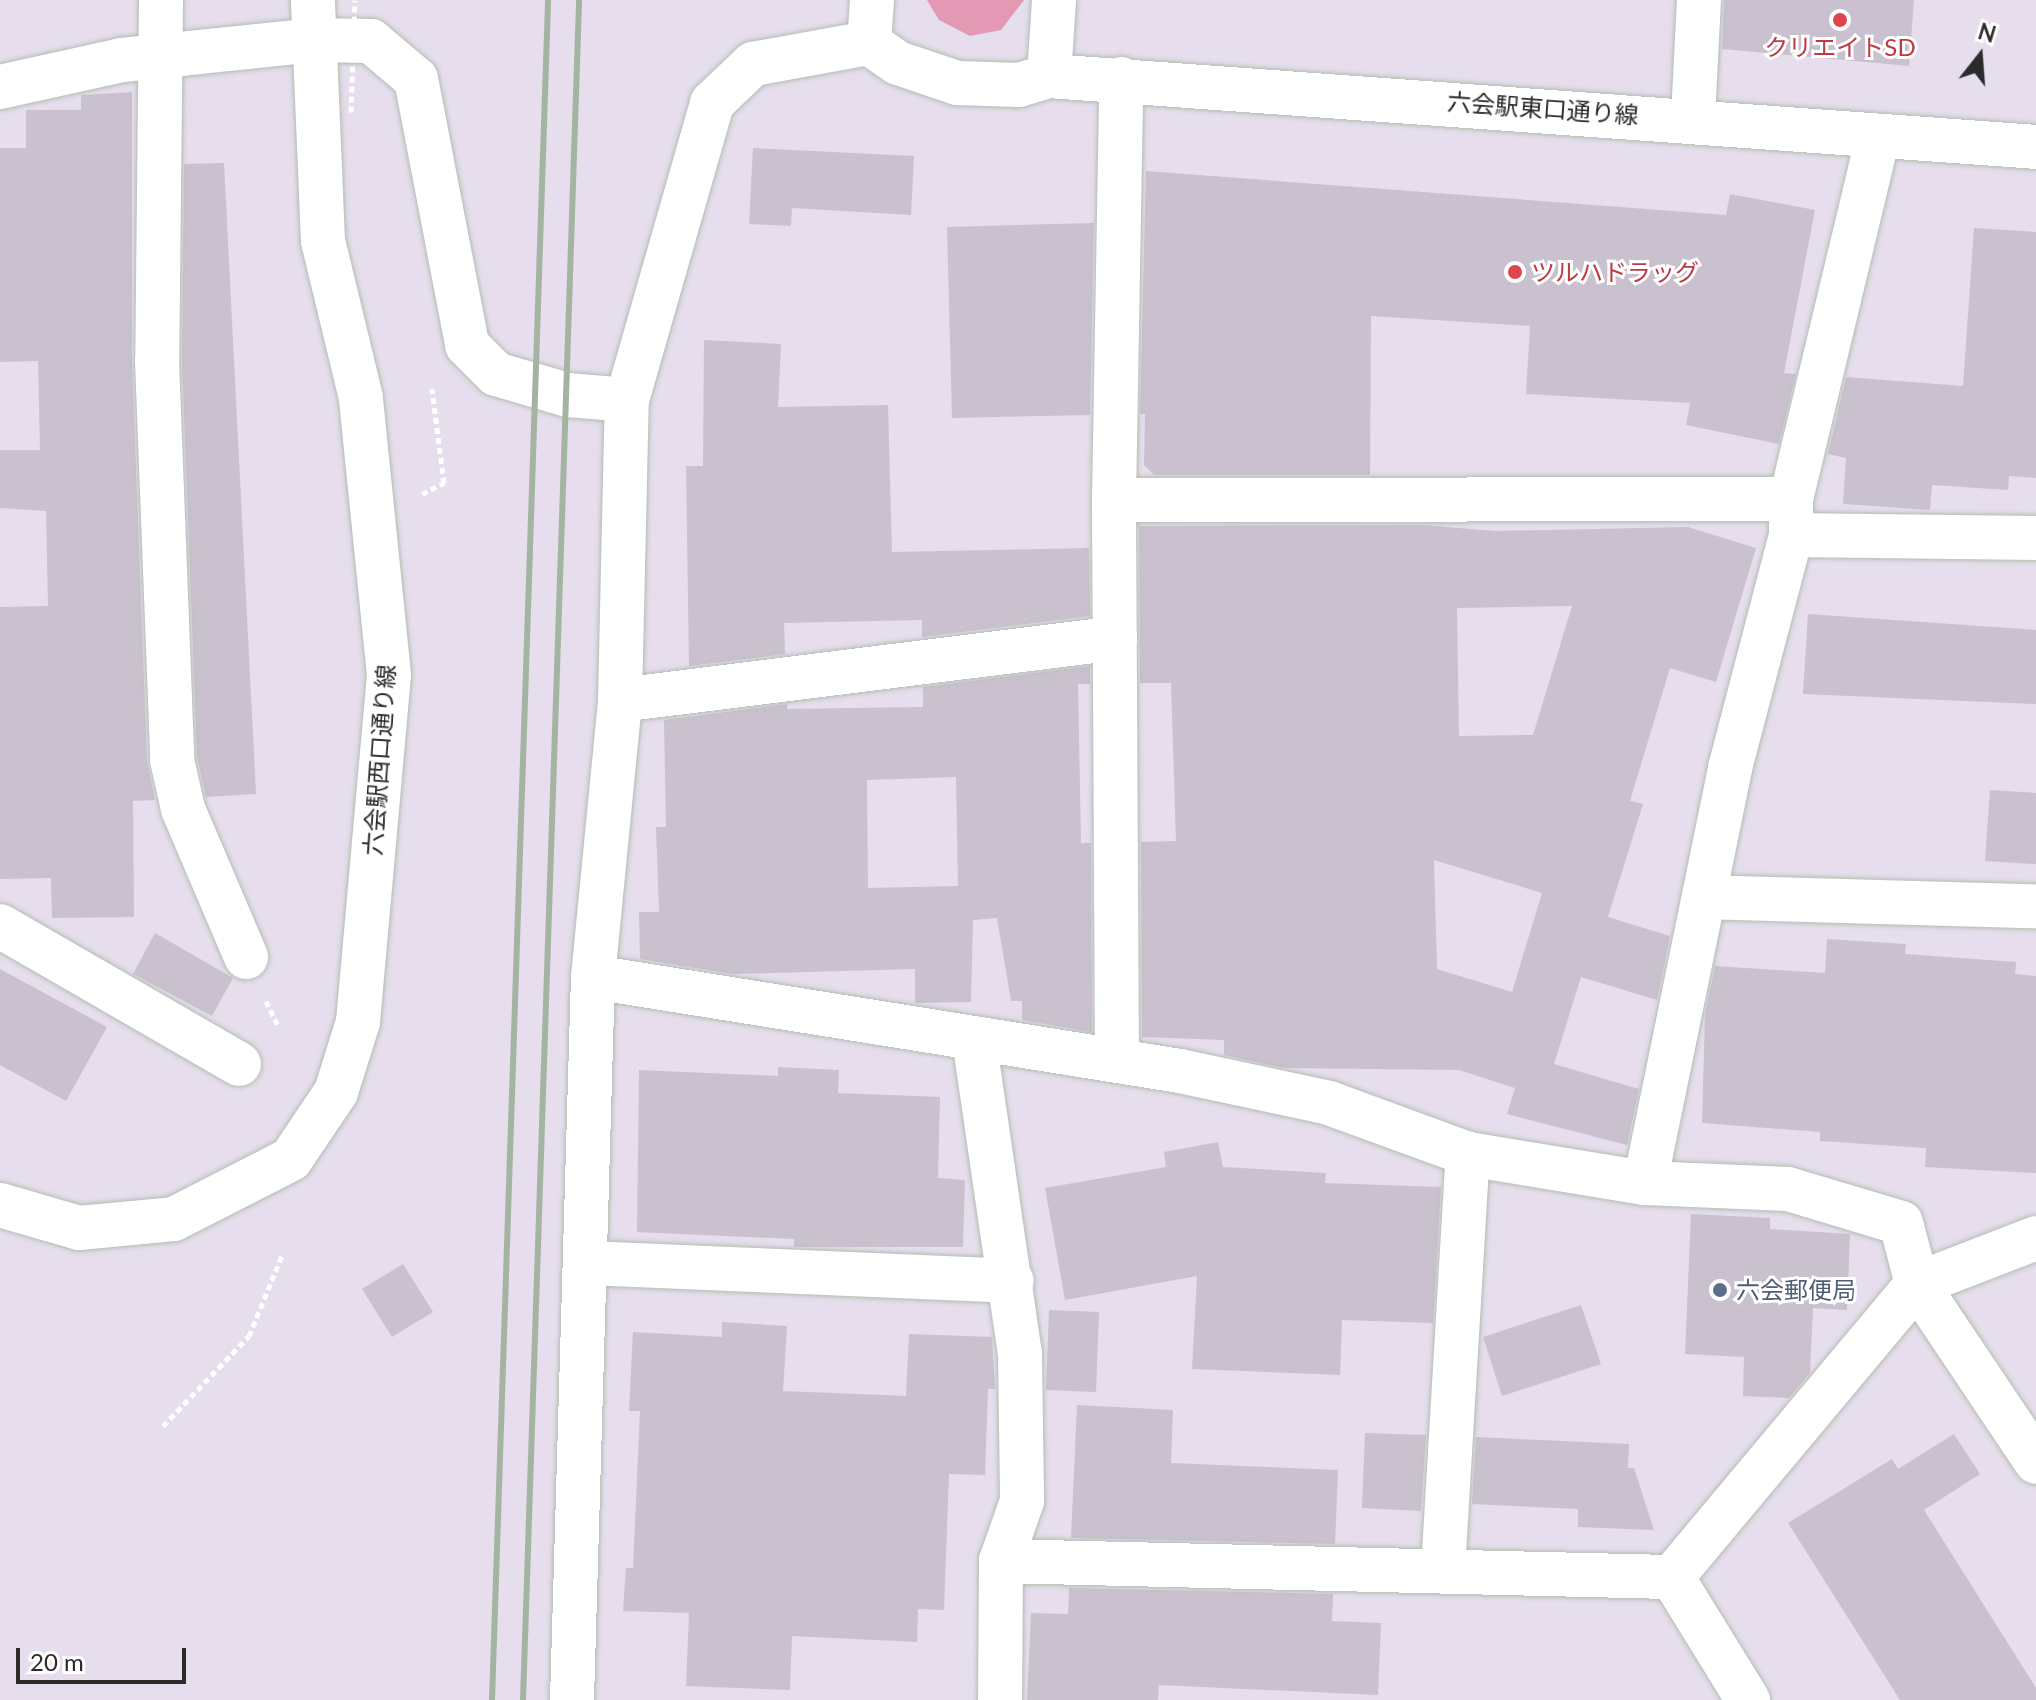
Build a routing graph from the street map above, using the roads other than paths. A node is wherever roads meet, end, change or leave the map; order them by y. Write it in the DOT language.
graph roads {
  1 [pos="161,0"];
  2 [pos="872,0"];
  3 [pos="1054,0"];
  4 [pos="1699,0"];
  5 [pos="313,20"];
  6 [pos="869,43"];
  7 [pos="163,55"];
  8 [pos="1049,76"];
  9 [pos="1121,79"];
  10 [pos="0,87"];
  11 [pos="1693,118"];
  12 [pos="1878,138"];
  13 [pos="2036,147"];
  14 [pos="627,400"];
  15 [pos="1114,500"];
  16 [pos="1791,517"];
  17 [pos="2036,538"];
  18 [pos="1115,638"];
  19 [pos="620,700"];
  20 [pos="1704,897"];
  21 [pos="2036,906"];
  22 [pos="0,926"];
  23 [pos="246,957"];
  24 [pos="593,977"];
  25 [pos="974,1039"];
  26 [pos="1117,1061"];
  27 [pos="239,1064"];
  28 [pos="1468,1154"];
  29 [pos="1645,1183"];
  30 [pos="0,1205"];
  31 [pos="2036,1238"];
  32 [pos="586,1263"];
  33 [pos="1012,1281"];
  34 [pos="1917,1284"];
  35 [pos="2036,1462"];
  36 [pos="1001,1561"];
  37 [pos="1443,1570"];
  38 [pos="1672,1577"];
  39 [pos="572,1700"];
  40 [pos="1000,1700"];
  41 [pos="1748,1700"];
  1 -- 7 [label="street"];
  2 -- 6 [label="street"];
  3 -- 8 [label="street"];
  4 -- 11 [label="street"];
  5 -- 7 [label="street"];
  5 -- 14 [label="street"];
  5 -- 30 [label="street, 六会駅西口通り線"];
  6 -- 8 [label="street, 六会駅東口通り線"];
  6 -- 14 [label="street"];
  7 -- 10 [label="street"];
  7 -- 23 [label="street"];
  8 -- 9 [label="street, 六会駅東口通り線"];
  9 -- 11 [label="street, 六会駅東口通り線"];
  9 -- 15 [label="street"];
  11 -- 12 [label="street, 六会駅東口通り線"];
  12 -- 13 [label="street, 六会駅東口通り線"];
  12 -- 16 [label="street"];
  14 -- 19 [label="street"];
  15 -- 16 [label="street"];
  15 -- 18 [label="street"];
  16 -- 17 [label="street"];
  16 -- 20 [label="street"];
  18 -- 19 [label="street"];
  18 -- 26 [label="street"];
  19 -- 24 [label="street"];
  20 -- 21 [label="street"];
  20 -- 29 [label="street"];
  22 -- 27 [label="street"];
  24 -- 25 [label="street"];
  24 -- 32 [label="street"];
  25 -- 26 [label="street"];
  25 -- 33 [label="street"];
  26 -- 28 [label="street"];
  28 -- 29 [label="street"];
  28 -- 37 [label="street"];
  29 -- 34 [label="street"];
  31 -- 34 [label="street"];
  32 -- 33 [label="street"];
  32 -- 39 [label="street"];
  33 -- 36 [label="street"];
  34 -- 35 [label="street"];
  34 -- 38 [label="street"];
  36 -- 37 [label="street"];
  36 -- 40 [label="street"];
  37 -- 38 [label="street"];
  38 -- 41 [label="street"];
}
